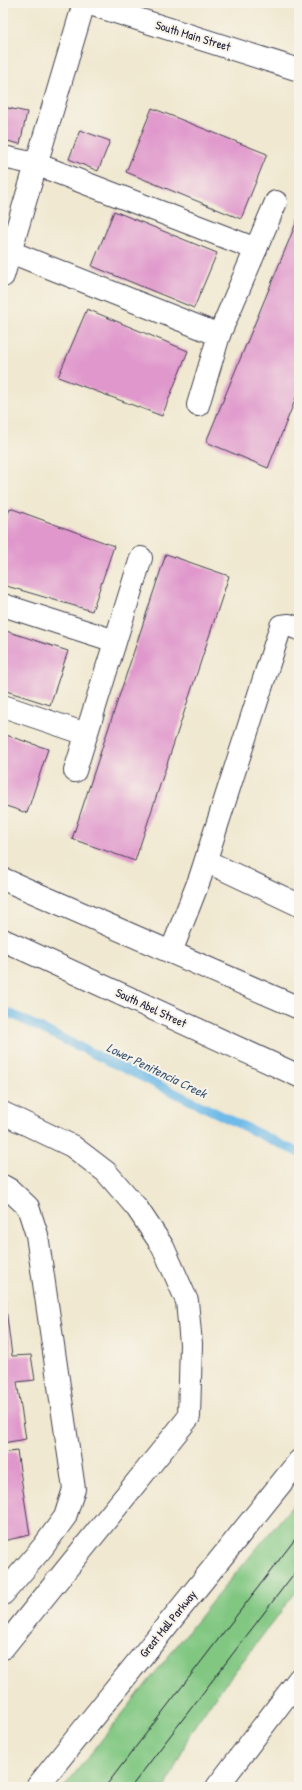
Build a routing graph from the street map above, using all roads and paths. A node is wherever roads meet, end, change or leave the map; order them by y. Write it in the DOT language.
graph roads {
  1 [pos="85,3"];
  2 [pos="299,70"];
  3 [pos="3,157"];
  4 [pos="36,164"];
  5 [pos="276,202"];
  6 [pos="256,249"];
  7 [pos="7,250"];
  8 [pos="3,276"];
  9 [pos="219,335"];
  10 [pos="198,405"];
  11 [pos="141,558"];
  12 [pos="3,605"];
  13 [pos="299,629"];
  14 [pos="115,641"];
  15 [pos="3,706"];
  16 [pos="86,734"];
  17 [pos="75,771"];
  18 [pos="206,861"];
  19 [pos="3,879"];
  20 [pos="299,906"];
  21 [pos="3,940"];
  22 [pos="171,952"];
  23 [pos="299,1008"];
  24 [pos="299,1076"];
  25 [pos="3,1114"];
  26 [pos="3,1186"];
  27 [pos="299,1461"];
  28 [pos="3,1594"];
  29 [pos="3,1648"];
  30 [pos="299,1679"];
  31 [pos="37,1787"];
  32 [pos="218,1787"];
  1 -- 2 [label="main road, South Main Street"];
  1 -- 4 [label="main road"];
  3 -- 4 [label="main road"];
  4 -- 6 [label="main road"];
  4 -- 7 [label="main road"];
  5 -- 6 [label="main road"];
  6 -- 9 [label="main road"];
  7 -- 8 [label="main road"];
  7 -- 9 [label="main road"];
  9 -- 10 [label="main road"];
  11 -- 14 [label="main road"];
  12 -- 14 [label="main road"];
  13 -- 18 [label="main road"];
  14 -- 16 [label="main road"];
  15 -- 16 [label="main road"];
  16 -- 17 [label="main road"];
  18 -- 20 [label="main road"];
  18 -- 22 [label="main road"];
  19 -- 22 [label="main road"];
  21 -- 24 [label="main road, South Abel Street"];
  22 -- 23 [label="main road"];
  25 -- 29 [label="main road"];
  26 -- 28 [label="main road"];
  27 -- 31 [label="main road, Great Mall Parkway"];
  30 -- 32 [label="main road"];
}
